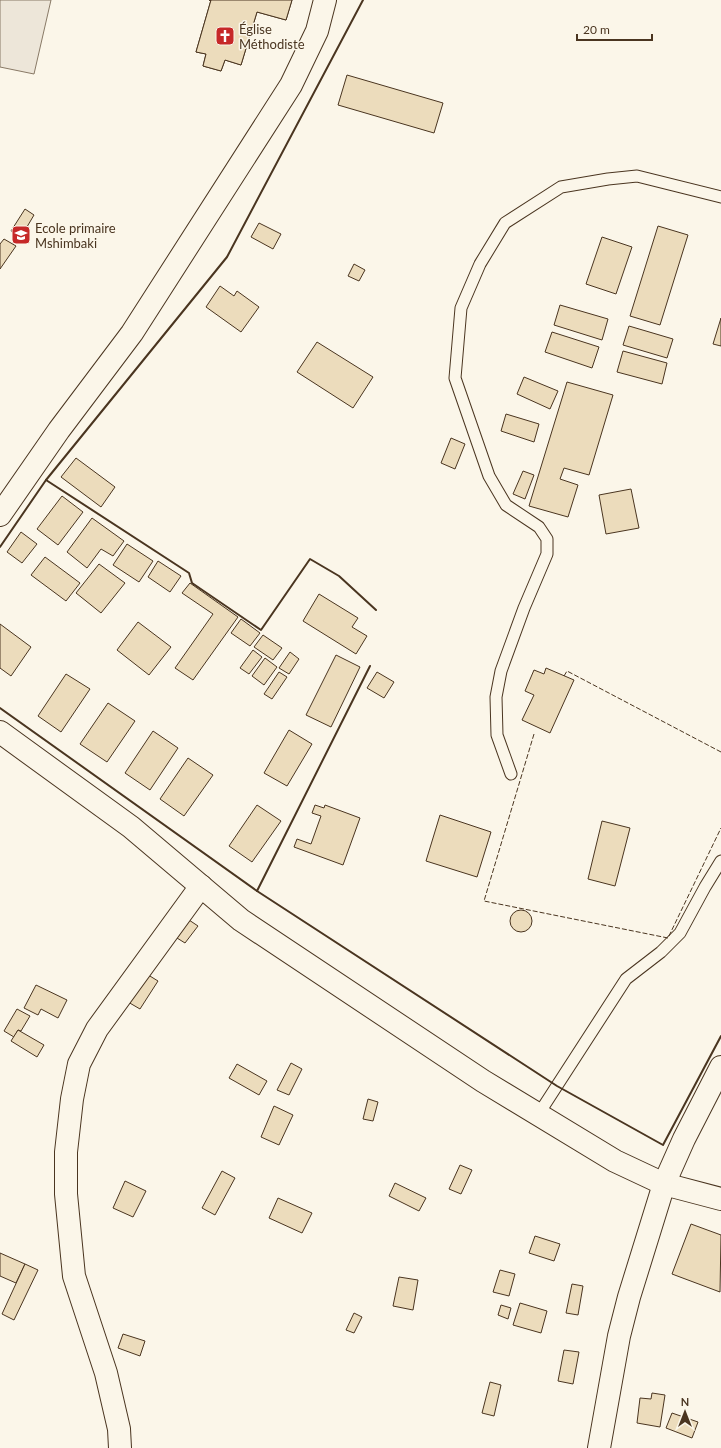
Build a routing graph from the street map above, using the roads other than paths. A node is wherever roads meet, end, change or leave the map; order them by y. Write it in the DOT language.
graph roads {
  1 [pos="325,0"];
  2 [pos="721,197"];
  3 [pos="0,515"];
  4 [pos="0,732"];
  5 [pos="511,774"];
  6 [pos="721,861"];
  7 [pos="201,886"];
  8 [pos="721,1067"];
  9 [pos="538,1115"];
  10 [pos="664,1184"];
  11 [pos="721,1199"];
  12 [pos="120,1448"];
  13 [pos="599,1448"];
  1 -- 3 [label="street"];
  2 -- 5 [label="lane"];
  4 -- 7 [label="street"];
  6 -- 9 [label="lane"];
  7 -- 9 [label="street"];
  7 -- 12 [label="street"];
  8 -- 10 [label="street"];
  9 -- 10 [label="street"];
  10 -- 11 [label="street"];
  10 -- 13 [label="street"];
}
